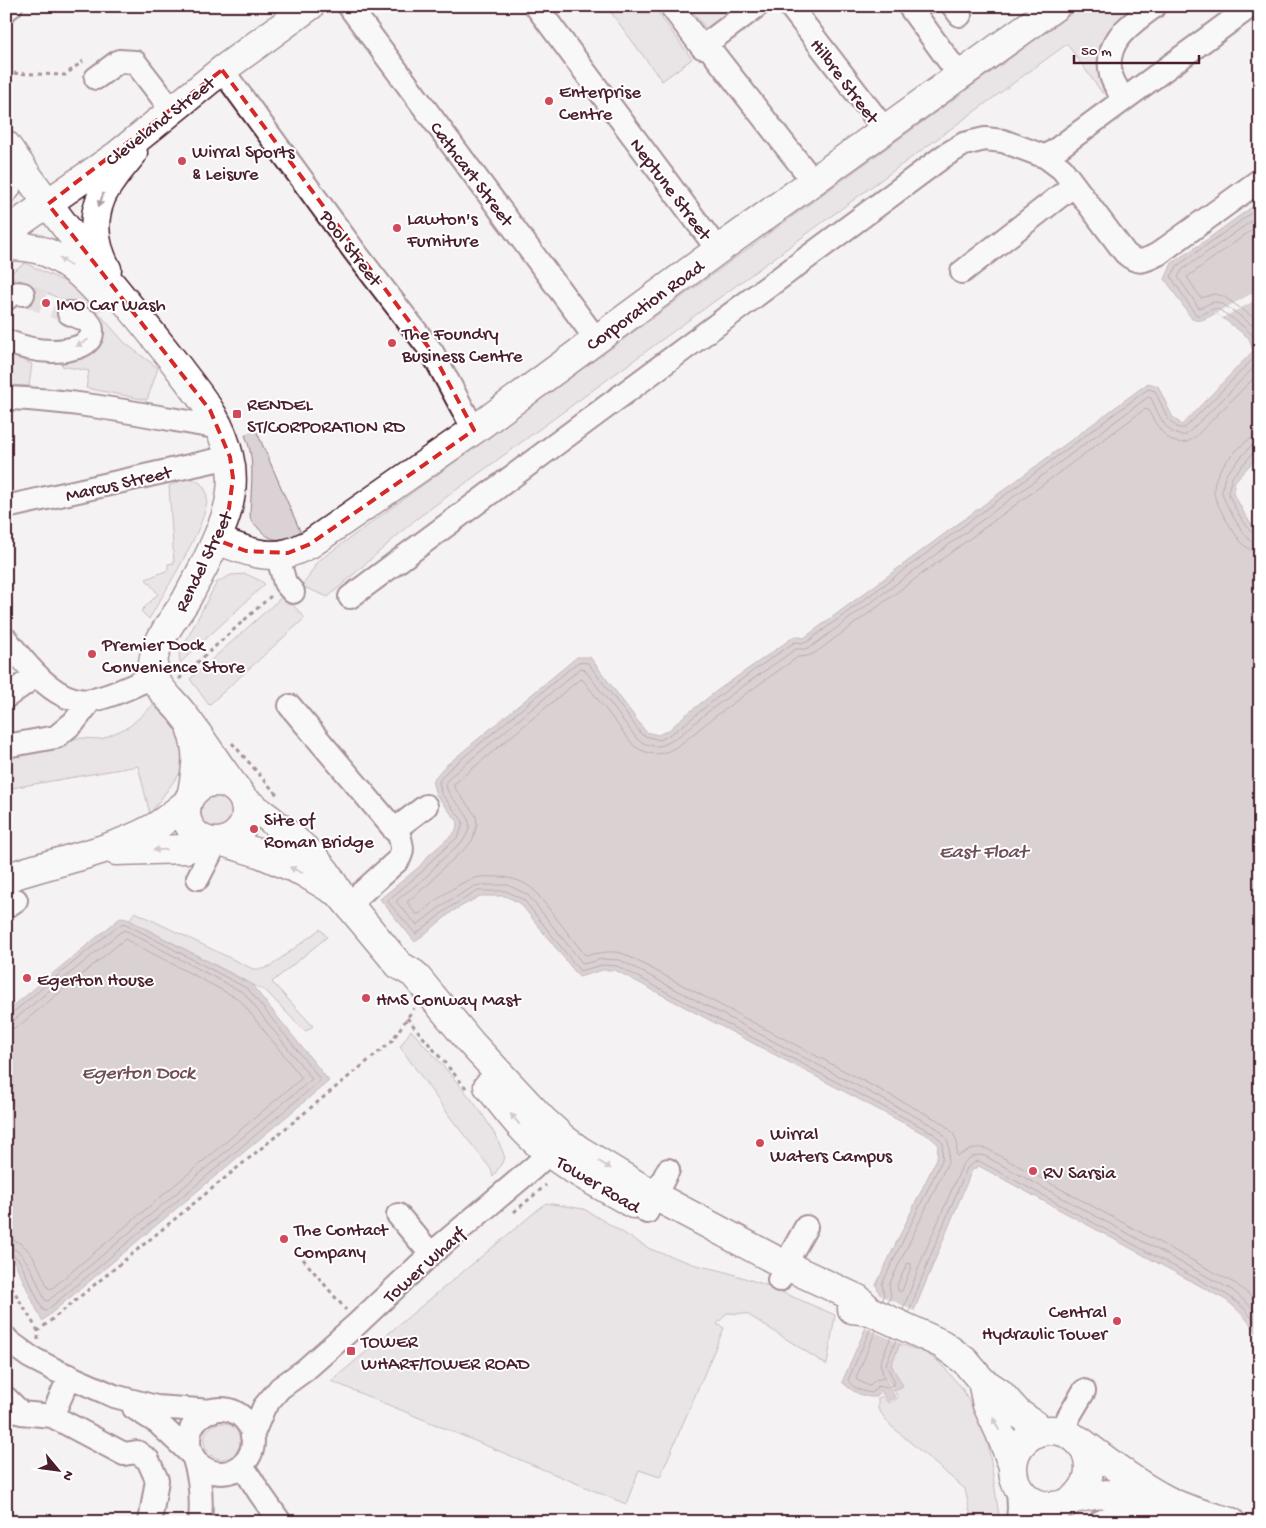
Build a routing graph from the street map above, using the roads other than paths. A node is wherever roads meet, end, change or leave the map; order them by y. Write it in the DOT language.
graph roads {
  1 [pos="11,6"];
  2 [pos="310,6"];
  3 [pos="349,6"];
  4 [pos="536,6"];
  5 [pos="671,6"];
  6 [pos="757,6"];
  7 [pos="790,6"];
  8 [pos="909,6"];
  9 [pos="1056,6"];
  10 [pos="1154,6"];
  11 [pos="1251,6"];
  12 [pos="6,10"];
  13 [pos="706,44"];
  14 [pos="90,69"];
  15 [pos="222,70"];
  16 [pos="960,76"];
  17 [pos="1124,100"];
  18 [pos="166,115"];
  19 [pos="884,130"];
  20 [pos="6,145"];
  21 [pos="1046,157"];
  22 [pos="6,174"];
  23 [pos="1260,180"];
  24 [pos="813,181"];
  25 [pos="1074,184"];
  26 [pos="6,188"];
  27 [pos="48,204"];
  28 [pos="6,232"];
  29 [pos="6,247"];
  30 [pos="718,250"];
  31 [pos="962,272"];
  32 [pos="120,295"];
  33 [pos="69,313"];
  34 [pos="596,339"];
  35 [pos="6,341"];
  36 [pos="178,367"];
  37 [pos="6,398"];
  38 [pos="221,428"];
  39 [pos="474,430"];
  40 [pos="230,457"];
  41 [pos="6,507"];
  42 [pos="217,540"];
  43 [pos="277,554"];
  44 [pos="289,588"];
  45 [pos="350,597"];
  46 [pos="6,639"];
  47 [pos="38,675"];
  48 [pos="154,676"];
  49 [pos="6,698"];
  50 [pos="91,700"];
  51 [pos="290,706"];
  52 [pos="189,721"];
  53 [pos="6,746"];
  54 [pos="241,795"];
  55 [pos="190,798"];
  56 [pos="426,806"];
  57 [pos="394,830"];
  58 [pos="216,842"];
  59 [pos="99,851"];
  60 [pos="198,878"];
  61 [pos="10,895"];
  62 [pos="343,899"];
  63 [pos="399,966"];
  64 [pos="557,1146"];
  65 [pos="668,1170"];
  66 [pos="651,1204"];
  67 [pos="398,1215"];
  68 [pos="806,1227"];
  69 [pos="431,1254"];
  70 [pos="782,1272"];
  71 [pos="6,1338"];
  72 [pos="70,1376"];
  73 [pos="982,1381"];
  74 [pos="280,1388"];
  75 [pos="1084,1391"];
  76 [pos="114,1396"];
  77 [pos="6,1398"];
  78 [pos="215,1410"];
  79 [pos="52,1416"];
  80 [pos="1060,1432"];
  81 [pos="252,1436"];
  82 [pos="193,1457"];
  83 [pos="240,1466"];
  84 [pos="1015,1477"];
  85 [pos="1173,1503"];
  86 [pos="1063,1508"];
  87 [pos="150,1522"];
  88 [pos="202,1522"];
  89 [pos="280,1522"];
  90 [pos="1018,1522"];
  91 [pos="1100,1522"];
  92 [pos="1231,1522"];
  1 -- 12 [label="street"];
  2 -- 15 [label="main road, Cleveland Street"];
  3 -- 34 [label="street, Cathcart Street"];
  4 -- 30 [label="street, Neptune Street"];
  5 -- 13 [label="street"];
  6 -- 13 [label="street"];
  7 -- 19 [label="street, Hilbre Street"];
  8 -- 16 [label="street"];
  9 -- 16 [label="main road, Corporation Road"];
  10 -- 17 [label="street"];
  11 -- 17 [label="street"];
  13 -- 24 [label="street"];
  14 -- 18 [label="street"];
  15 -- 18 [label="main road, Cleveland Street"];
  15 -- 39 [label="street, Pool Street"];
  16 -- 19 [label="main road, Corporation Road"];
  17 -- 21 [label="street"];
  18 -- 27 [label="main road, Cleveland Street"];
  18 -- 32 [label="main road, one-way"];
  19 -- 24 [label="main road, Corporation Road"];
  20 -- 27 [label="main road, Rendel Street"];
  21 -- 25 [label="street"];
  21 -- 45 [label="street"];
  22 -- 26 [label="main road"];
  23 -- 25 [label="street"];
  24 -- 30 [label="main road, Corporation Road"];
  25 -- 31 [label="street"];
  27 -- 28 [label="main road, Cleveland Street"];
  27 -- 32 [label="main road, Rendel Street"];
  36 -- 29 [label="main road, one-way"];
  30 -- 34 [label="main road, Corporation Road"];
  32 -- 36 [label="main road, Rendel Street"];
  33 -- 35 [label="street, one-way"];
  34 -- 39 [label="main road, Corporation Road"];
  36 -- 38 [label="main road, Rendel Street"];
  37 -- 38 [label="street"];
  38 -- 40 [label="main road, Rendel Street"];
  39 -- 43 [label="main road, Corporation Road"];
  40 -- 41 [label="street, Marcus Street"];
  40 -- 42 [label="main road, Rendel Street"];
  42 -- 43 [label="main road, Corporation Road"];
  42 -- 48 [label="main road, Rendel Street"];
  43 -- 44 [label="street"];
  46 -- 47 [label="street"];
  47 -- 49 [label="street"];
  47 -- 50 [label="street"];
  48 -- 50 [label="street"];
  48 -- 52 [label="main road"];
  50 -- 53 [label="street"];
  51 -- 57 [label="street"];
  52 -- 54 [label="main road"];
  52 -- 55 [label="main road"];
  54 -- 55 [label="main road"];
  54 -- 58 [label="main road"];
  54 -- 62 [label="main road, Tower Road"];
  55 -- 58 [label="main road"];
  55 -- 59 [label="main road"];
  56 -- 57 [label="street"];
  57 -- 62 [label="street"];
  58 -- 59 [label="main road, one-way"];
  58 -- 60 [label="street"];
  62 -- 58 [label="main road, Tower Road, one-way"];
  59 -- 61 [label="main road"];
  62 -- 63 [label="main road, Tower Road"];
  63 -- 64 [label="main road, Tower Road"];
  64 -- 63 [label="main road, Tower Road, one-way"];
  64 -- 66 [label="main road, Tower Road"];
  64 -- 69 [label="street, Tower Wharf"];
  65 -- 66 [label="street"];
  66 -- 70 [label="main road, Tower Road"];
  67 -- 69 [label="street"];
  68 -- 70 [label="street"];
  69 -- 74 [label="street, Tower Wharf"];
  70 -- 73 [label="main road, Tower Road"];
  71 -- 72 [label="street"];
  72 -- 76 [label="street"];
  72 -- 79 [label="street"];
  73 -- 80 [label="main road, Tower Road"];
  84 -- 73 [label="main road, Tower Road, one-way"];
  74 -- 78 [label="street, Tower Wharf"];
  74 -- 81 [label="street, Tower Wharf"];
  75 -- 80 [label="street"];
  76 -- 78 [label="street"];
  76 -- 82 [label="street"];
  77 -- 79 [label="street"];
  78 -- 81 [label="street"];
  78 -- 82 [label="street"];
  79 -- 87 [label="street"];
  80 -- 84 [label="main road"];
  80 -- 85 [label="main road, Tower Road"];
  80 -- 86 [label="main road"];
  81 -- 83 [label="street"];
  82 -- 83 [label="street"];
  82 -- 88 [label="street"];
  83 -- 88 [label="street"];
  83 -- 89 [label="street"];
  84 -- 86 [label="main road"];
  84 -- 90 [label="street"];
  85 -- 86 [label="main road"];
  85 -- 91 [label="street"];
  85 -- 92 [label="main road"];
}
